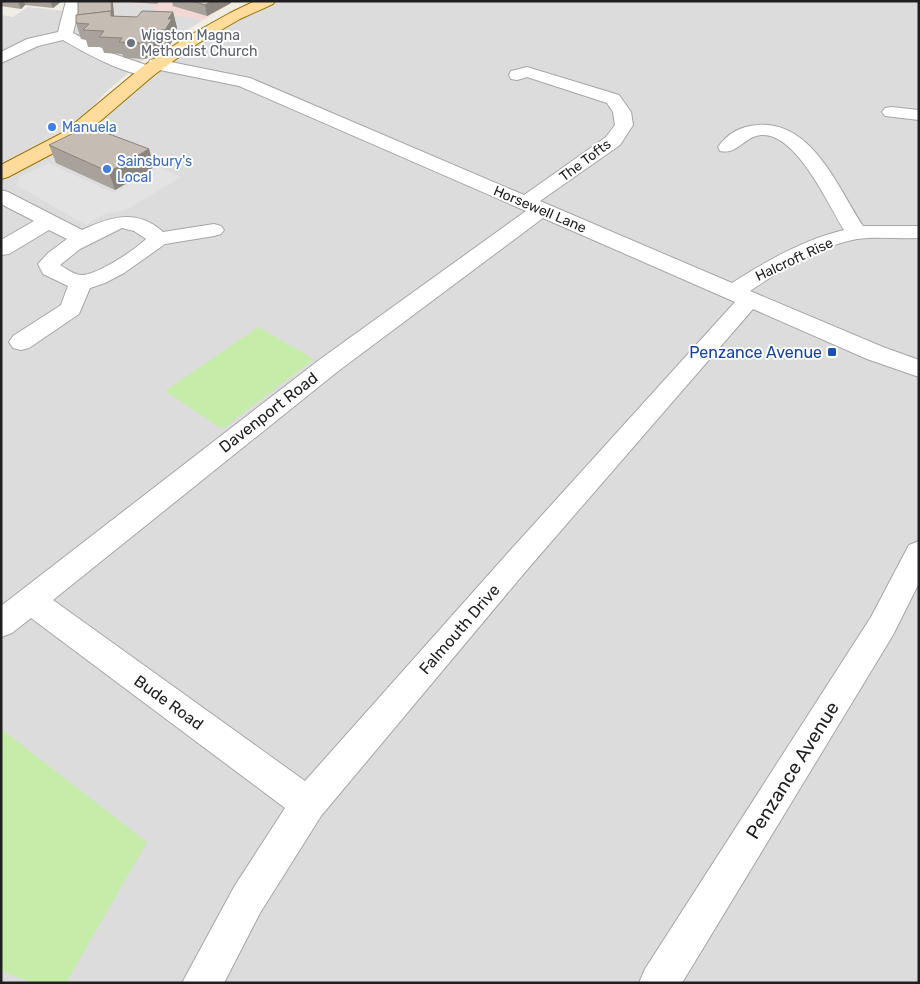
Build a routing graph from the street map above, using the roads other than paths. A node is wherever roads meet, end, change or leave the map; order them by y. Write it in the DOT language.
graph roads {
  1 [pos="74,1"];
  2 [pos="249,1"];
  3 [pos="268,1"];
  4 [pos="234,16"];
  5 [pos="65,35"];
  6 [pos="1,58"];
  7 [pos="152,67"];
  8 [pos="517,75"];
  9 [pos="891,112"];
  10 [pos="919,115"];
  11 [pos="727,147"];
  12 [pos="1,173"];
  13 [pos="1,196"];
  14 [pos="534,206"];
  15 [pos="48,221"];
  16 [pos="214,230"];
  17 [pos="919,232"];
  18 [pos="857,233"];
  19 [pos="83,239"];
  20 [pos="158,239"];
  21 [pos="9,244"];
  22 [pos="81,282"];
  23 [pos="742,295"];
  24 [pos="21,342"];
  25 [pos="919,369"];
  26 [pos="919,553"];
  27 [pos="29,600"];
  28 [pos="1,624"];
  29 [pos="308,804"];
  30 [pos="202,983"];
  31 [pos="659,983"];
  1 -- 5 [label="street"];
  2 -- 4 [label="main road"];
  3 -- 4 [label="main road"];
  4 -- 7 [label="main road"];
  5 -- 6 [label="street"];
  5 -- 7 [label="street, Horsewell Lane"];
  7 -- 12 [label="main road"];
  7 -- 14 [label="street, Horsewell Lane"];
  8 -- 14 [label="street, The Tofts"];
  9 -- 10 [label="street"];
  11 -- 18 [label="street"];
  13 -- 15 [label="street"];
  14 -- 23 [label="street, Horsewell Lane"];
  14 -- 27 [label="street, Davenport Road"];
  15 -- 19 [label="street"];
  15 -- 21 [label="street"];
  16 -- 20 [label="street"];
  17 -- 18 [label="street, Halcroft Rise"];
  18 -- 23 [label="street, Halcroft Rise"];
  19 -- 20 [label="street"];
  19 -- 22 [label="street"];
  20 -- 22 [label="street"];
  22 -- 24 [label="street"];
  23 -- 25 [label="street, Horsewell Lane"];
  23 -- 29 [label="street, Falmouth Drive"];
  26 -- 31 [label="street, Penzance Avenue"];
  27 -- 28 [label="street, Davenport Road"];
  27 -- 29 [label="street, Bude Road"];
  29 -- 30 [label="street, Falmouth Drive"];
}
